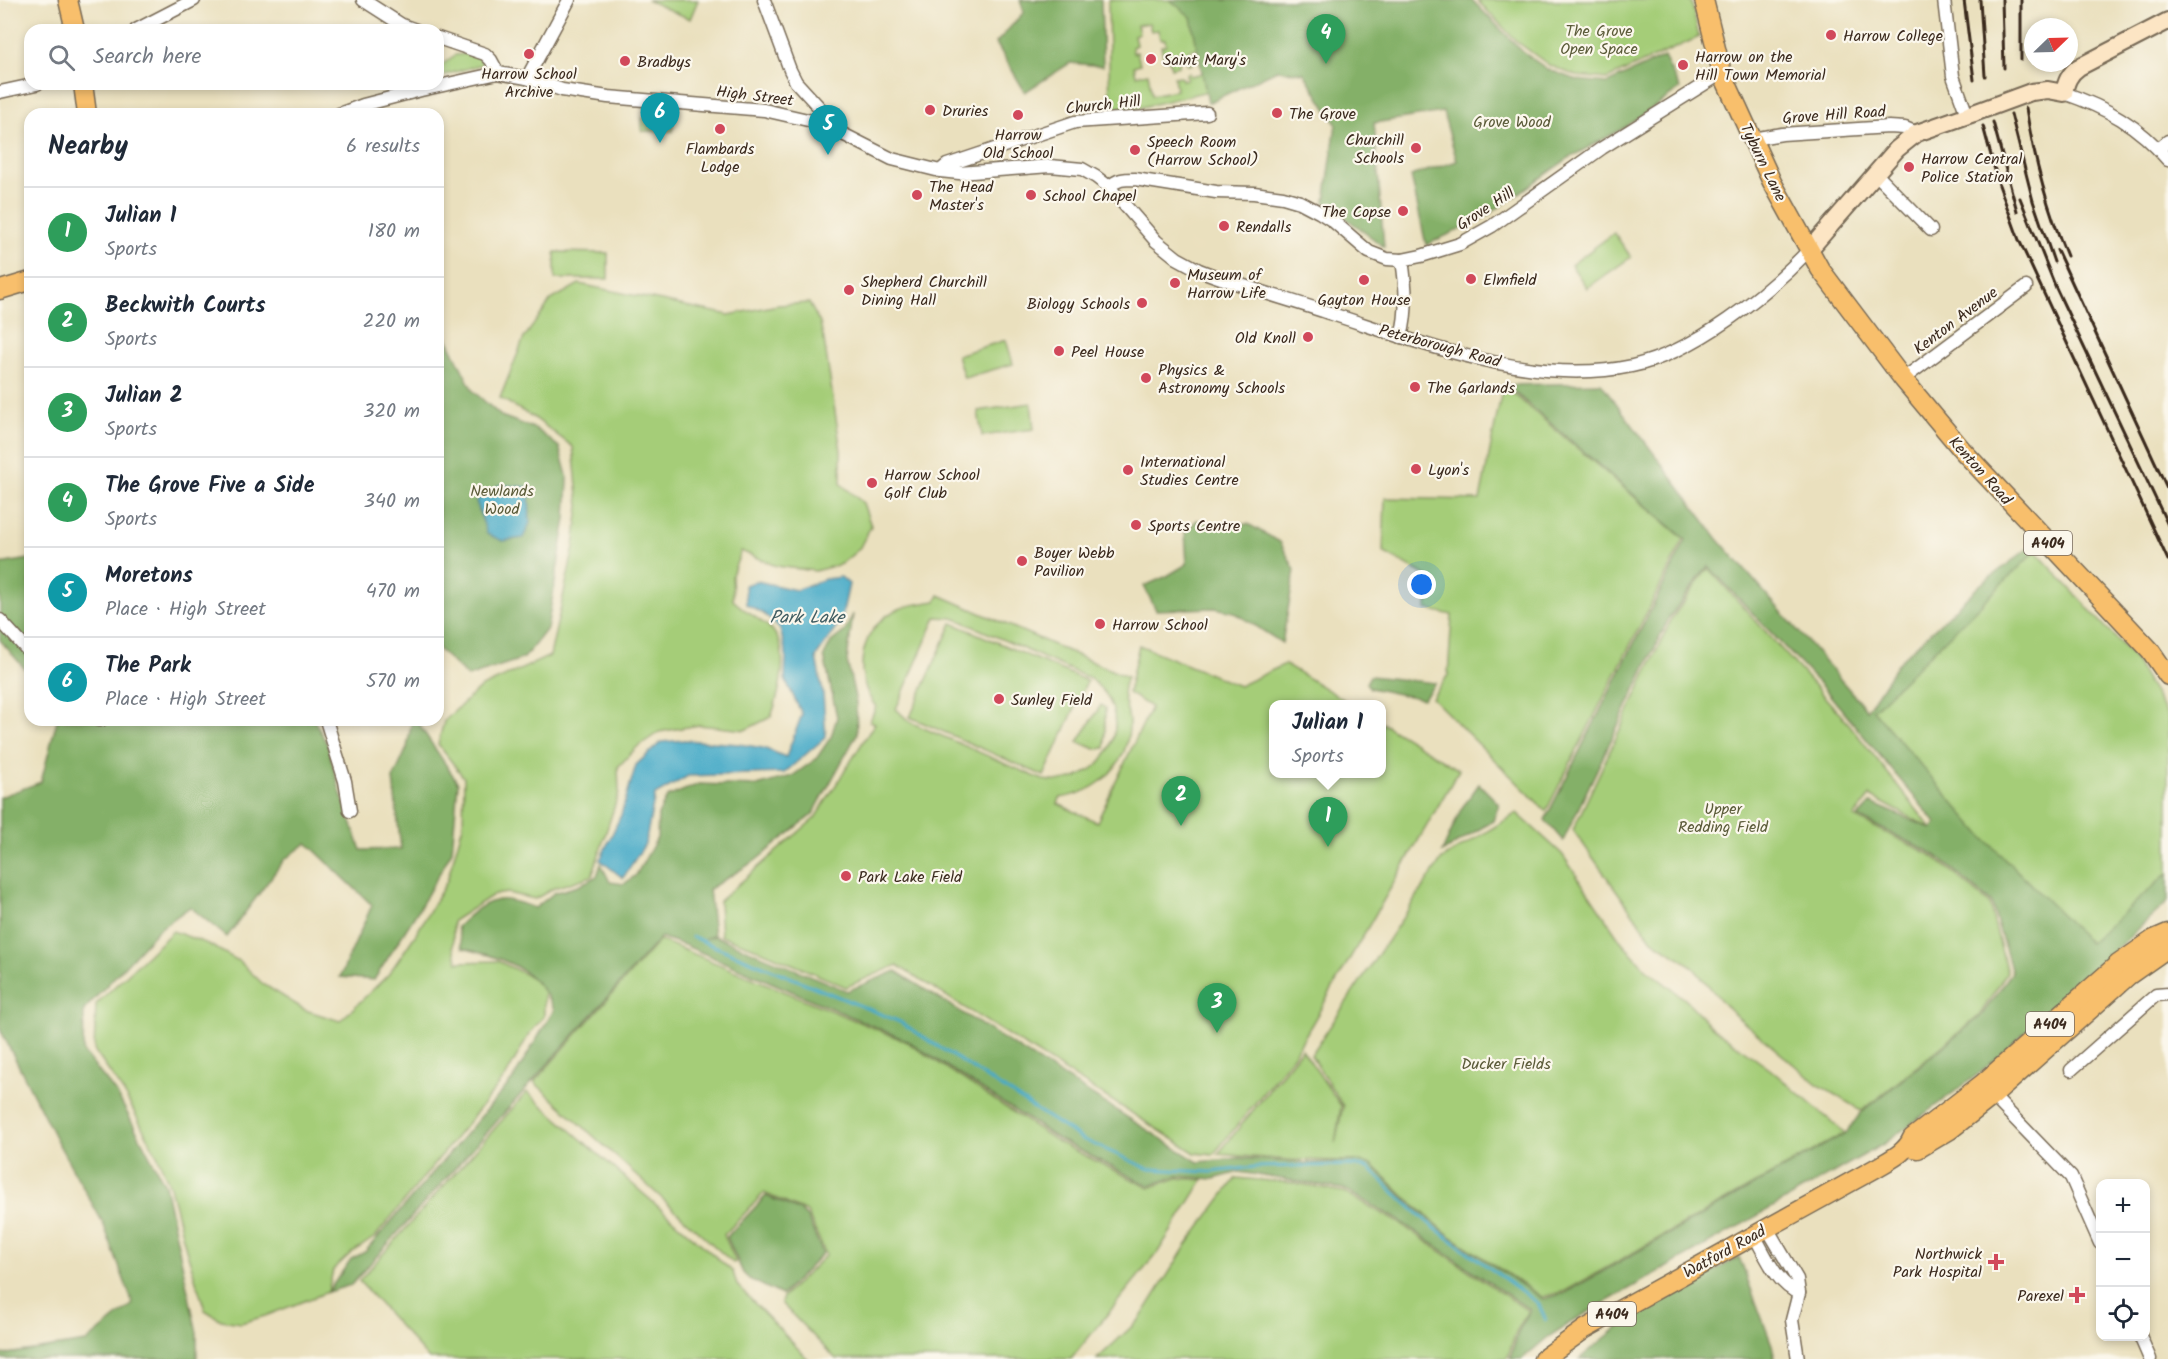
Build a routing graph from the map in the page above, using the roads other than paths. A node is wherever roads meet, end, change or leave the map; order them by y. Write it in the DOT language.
graph roads {
  1 [pos="69,0"];
  2 [pos="194,0"];
  3 [pos="363,0"];
  4 [pos="569,0"];
  5 [pos="764,0"];
  6 [pos="1704,0"];
  7 [pos="1944,0"];
  8 [pos="2168,21"];
  9 [pos="74,24"];
  10 [pos="147,24"];
  11 [pos="400,24"];
  12 [pos="444,40"];
  13 [pos="1722,73"];
  14 [pos="498,74"];
  15 [pos="527,78"];
  16 [pos="444,85"];
  17 [pos="24,86"];
  18 [pos="1,89"];
  19 [pos="84,90"];
  20 [pos="421,90"];
  21 [pos="2064,93"];
  22 [pos="86,108"];
  23 [pos="371,108"];
  24 [pos="1207,113"];
  25 [pos="1970,114"];
  26 [pos="1917,133"];
  27 [pos="841,134"];
  28 [pos="1752,139"];
  29 [pos="2163,145"];
  30 [pos="2168,160"];
  31 [pos="940,171"];
  32 [pos="1875,173"];
  33 [pos="1109,187"];
  34 [pos="1931,230"];
  35 [pos="1809,250"];
  36 [pos="1402,260"];
  37 [pos="24,283"];
  38 [pos="2026,287"];
  39 [pos="0,290"];
  40 [pos="1401,337"];
  41 [pos="1903,379"];
  42 [pos="0,620"];
  43 [pos="24,646"];
  44 [pos="2168,676"];
  45 [pos="328,726"];
  46 [pos="350,811"];
  47 [pos="2168,933"];
  48 [pos="2168,948"];
  49 [pos="2168,994"];
  50 [pos="2071,1070"];
  51 [pos="1987,1090"];
  52 [pos="1760,1231"];
  53 [pos="2096,1234"];
  54 [pos="2142,1341"];
  55 [pos="1543,1359"];
  56 [pos="1798,1359"];
  57 [pos="2150,1359"];
  1 -- 9 [label="main road"];
  2 -- 10 [label="street"];
  3 -- 11 [label="street"];
  4 -- 15 [label="street"];
  5 -- 27 [label="street"];
  6 -- 13 [label="main road, A404"];
  7 -- 25 [label="street"];
  8 -- 21 [label="main road"];
  12 -- 14 [label="street"];
  13 -- 28 [label="main road, Tyburn Lane / A404"];
  13 -- 36 [label="street, Grove Hill"];
  14 -- 15 [label="street, High Street"];
  14 -- 16 [label="street, High Street"];
  15 -- 27 [label="street, High Street"];
  17 -- 18 [label="street"];
  19 -- 22 [label="main road"];
  20 -- 23 [label="street, High Street"];
  21 -- 25 [label="main road, Peterborough Road, bridge"];
  21 -- 29 [label="street"];
  24 -- 31 [label="street, Church Hill"];
  25 -- 26 [label="main road, Peterborough Road"];
  26 -- 28 [label="street, Grove Hill Road"];
  26 -- 32 [label="main road, Peterborough Road"];
  27 -- 31 [label="street, High Street"];
  28 -- 35 [label="main road, Tyburn Lane / A404"];
  29 -- 30 [label="street"];
  31 -- 33 [label="street, High Street"];
  32 -- 34 [label="street"];
  32 -- 35 [label="main road, Peterborough Road"];
  33 -- 36 [label="street, Grove Hill"];
  33 -- 40 [label="street, Peterborough Road"];
  35 -- 40 [label="street, Peterborough Road"];
  35 -- 41 [label="main road, Kenton Road / A404"];
  36 -- 40 [label="street"];
  37 -- 39 [label="main road"];
  38 -- 41 [label="street, Kenton Avenue"];
  41 -- 44 [label="main road, Kenton Road / A404"];
  42 -- 43 [label="street"];
  45 -- 46 [label="street"];
  47 -- 51 [label="main road, Watford Road / A404"];
  48 -- 51 [label="main road, Watford Road / A404"];
  49 -- 50 [label="street"];
  51 -- 52 [label="main road, Watford Road / A404"];
  51 -- 53 [label="street"];
  52 -- 55 [label="main road, Watford Road / A404"];
  52 -- 56 [label="street"];
  54 -- 57 [label="street"];
}
